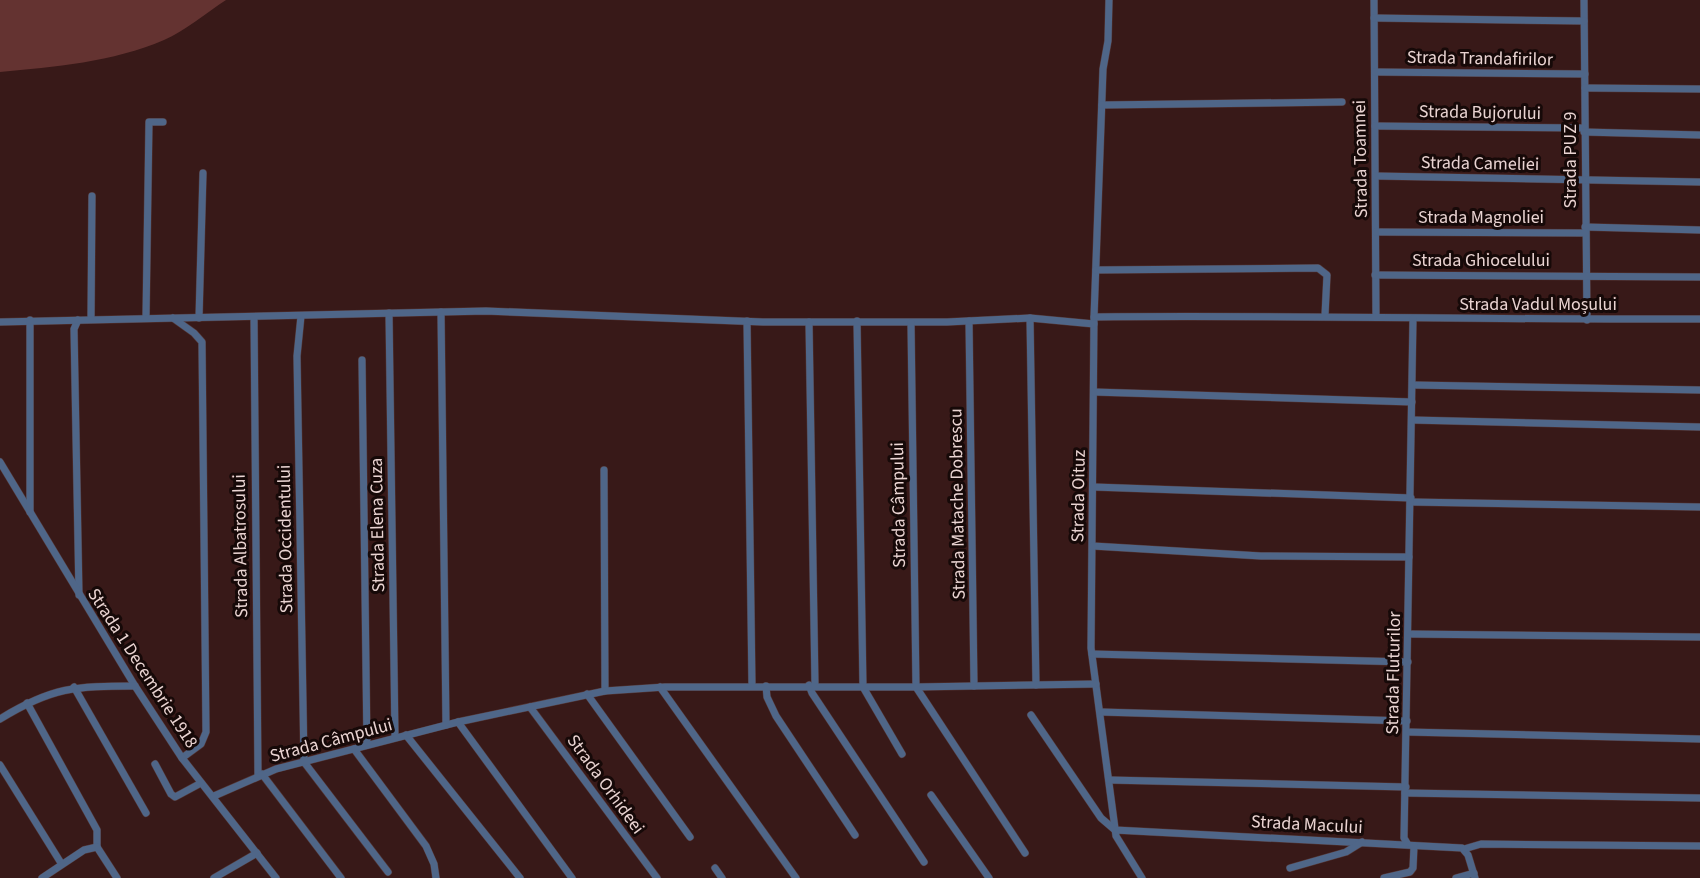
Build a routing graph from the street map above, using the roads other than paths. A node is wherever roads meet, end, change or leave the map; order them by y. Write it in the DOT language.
graph roads {
  1 [pos="1109,0"];
  2 [pos="1374,0"];
  3 [pos="1584,0"];
  4 [pos="1374,18"];
  5 [pos="1584,21"];
  6 [pos="1375,72"];
  7 [pos="1585,75"];
  8 [pos="1585,88"];
  9 [pos="1700,89"];
  10 [pos="1342,102"];
  11 [pos="1102,105"];
  12 [pos="163,122"];
  13 [pos="1375,126"];
  14 [pos="1584,130"];
  15 [pos="1700,135"];
  16 [pos="203,173"];
  17 [pos="1376,176"];
  18 [pos="1584,179"];
  19 [pos="1700,182"];
  20 [pos="92,196"];
  21 [pos="1585,230"];
  22 [pos="1700,230"];
  23 [pos="1376,232"];
  24 [pos="1096,270"];
  25 [pos="1375,275"];
  26 [pos="1586,275"];
  27 [pos="1700,277"];
  28 [pos="441,312"];
  29 [pos="389,313"];
  30 [pos="1325,315"];
  31 [pos="301,316"];
  32 [pos="146,317"];
  33 [pos="254,317"];
  34 [pos="1376,317"];
  35 [pos="173,318"];
  36 [pos="199,318"];
  37 [pos="1030,318"];
  38 [pos="91,319"];
  39 [pos="1413,319"];
  40 [pos="1700,319"];
  41 [pos="30,320"];
  42 [pos="78,320"];
  43 [pos="1094,320"];
  44 [pos="1587,320"];
  45 [pos="747,321"];
  46 [pos="857,321"];
  47 [pos="969,321"];
  48 [pos="0,322"];
  49 [pos="809,322"];
  50 [pos="911,323"];
  51 [pos="362,360"];
  52 [pos="1413,385"];
  53 [pos="1700,390"];
  54 [pos="1094,392"];
  55 [pos="1412,402"];
  56 [pos="1412,420"];
  57 [pos="1700,427"];
  58 [pos="0,462"];
  59 [pos="604,470"];
  60 [pos="1094,487"];
  61 [pos="1411,500"];
  62 [pos="1700,507"];
  63 [pos="30,513"];
  64 [pos="1093,546"];
  65 [pos="1410,557"];
  66 [pos="79,596"];
  67 [pos="1408,634"];
  68 [pos="1700,637"];
  69 [pos="1092,654"];
  70 [pos="1408,662"];
  71 [pos="1096,684"];
  72 [pos="812,685"];
  73 [pos="1036,685"];
  74 [pos="135,686"];
  75 [pos="752,686"];
  76 [pos="766,686"];
  77 [pos="974,686"];
  78 [pos="74,687"];
  79 [pos="660,687"];
  80 [pos="863,687"];
  81 [pos="916,687"];
  82 [pos="605,691"];
  83 [pos="587,694"];
  84 [pos="27,704"];
  85 [pos="530,707"];
  86 [pos="1101,712"];
  87 [pos="1031,715"];
  88 [pos="0,719"];
  89 [pos="1407,721"];
  90 [pos="458,722"];
  91 [pos="446,724"];
  92 [pos="1407,732"];
  93 [pos="406,735"];
  94 [pos="395,737"];
  95 [pos="1700,739"];
  96 [pos="367,746"];
  97 [pos="354,749"];
  98 [pos="902,754"];
  99 [pos="182,758"];
  100 [pos="304,762"];
  101 [pos="155,764"];
  102 [pos="0,765"];
  103 [pos="260,775"];
  104 [pos="1109,780"];
  105 [pos="201,783"];
  106 [pos="1406,790"];
  107 [pos="931,795"];
  108 [pos="214,796"];
  109 [pos="1700,798"];
  110 [pos="146,813"];
  111 [pos="1115,830"];
  112 [pos="855,835"];
  113 [pos="690,837"];
  114 [pos="1362,842"];
  115 [pos="1411,844"];
  116 [pos="1700,846"];
  117 [pos="97,847"];
  118 [pos="1464,849"];
  119 [pos="257,853"];
  120 [pos="1025,853"];
  121 [pos="924,862"];
  122 [pos="61,863"];
  123 [pos="715,868"];
  124 [pos="1290,868"];
  125 [pos="388,872"];
  126 [pos="1474,876"];
  127 [pos="42,878"];
  128 [pos="117,878"];
  129 [pos="214,878"];
  130 [pos="276,878"];
  131 [pos="341,878"];
  132 [pos="436,878"];
  133 [pos="520,878"];
  134 [pos="572,878"];
  135 [pos="657,878"];
  136 [pos="722,878"];
  137 [pos="796,878"];
  138 [pos="989,878"];
  139 [pos="1142,878"];
  140 [pos="1384,878"];
  141 [pos="1456,878"];
  1 -- 11 [label="street, Strada Oituz"];
  2 -- 4 [label="street, Strada Toamnei"];
  3 -- 5 [label="street, Strada PUZ 9"];
  4 -- 5 [label="street"];
  4 -- 6 [label="street, Strada Toamnei"];
  5 -- 7 [label="street, Strada PUZ 9"];
  6 -- 7 [label="street, Strada Trandafirilor"];
  6 -- 13 [label="street, Strada Toamnei"];
  7 -- 8 [label="street, Strada PUZ 9"];
  8 -- 9 [label="street"];
  8 -- 14 [label="street, Strada PUZ 9"];
  10 -- 11 [label="street"];
  11 -- 24 [label="street, Strada Oituz"];
  12 -- 32 [label="street"];
  13 -- 14 [label="street, Strada Bujorului"];
  13 -- 17 [label="street, Strada Toamnei"];
  14 -- 15 [label="street, Strada Bujorului"];
  14 -- 18 [label="street, Strada PUZ 9"];
  16 -- 36 [label="street"];
  17 -- 18 [label="street, Strada Cameliei"];
  17 -- 23 [label="street, Strada Toamnei"];
  18 -- 19 [label="street, Strada Cameliei"];
  18 -- 21 [label="street, Strada PUZ 9"];
  20 -- 38 [label="street"];
  21 -- 22 [label="street, Strada Magnoliei"];
  21 -- 23 [label="street, Strada Magnoliei"];
  21 -- 26 [label="street, Strada PUZ 9"];
  23 -- 25 [label="street, Strada Toamnei"];
  24 -- 30 [label="street"];
  24 -- 43 [label="street, Strada Oituz"];
  25 -- 26 [label="street, Strada Ghiocelului"];
  25 -- 34 [label="street, Strada Toamnei"];
  26 -- 27 [label="street, Strada Ghiocelului"];
  26 -- 44 [label="street, Strada PUZ 9"];
  28 -- 29 [label="street, Strada Vadul Moșului"];
  28 -- 45 [label="street, Strada Vadul Moșului"];
  28 -- 91 [label="street"];
  29 -- 31 [label="street, Strada Vadul Moșului"];
  29 -- 94 [label="street, Strada Elena Cuza"];
  30 -- 34 [label="street, Strada Vadul Moșului"];
  30 -- 43 [label="street, Strada Vadul Moșului"];
  31 -- 33 [label="street, Strada Vadul Moșului"];
  31 -- 100 [label="street, Strada Occidentului"];
  32 -- 35 [label="street, Strada Vadul Moșului"];
  32 -- 38 [label="street, Strada Vadul Moșului"];
  33 -- 36 [label="street, Strada Vadul Moșului"];
  33 -- 103 [label="street, Strada Albatrosului"];
  34 -- 39 [label="street, Strada Vadul Moșului"];
  35 -- 36 [label="street, Strada Vadul Moșului"];
  35 -- 99 [label="street"];
  37 -- 43 [label="street, Strada Vadul Moșului"];
  37 -- 47 [label="street, Strada Vadul Moșului"];
  37 -- 73 [label="street"];
  38 -- 42 [label="street, Strada Vadul Moșului"];
  39 -- 44 [label="street, Strada Vadul Moșului"];
  39 -- 52 [label="street, Strada Fluturilor"];
  40 -- 44 [label="street, Strada Vadul Moșului"];
  41 -- 42 [label="street, Strada Vadul Moșului"];
  41 -- 48 [label="street, Strada Vadul Moșului"];
  41 -- 63 [label="street"];
  42 -- 66 [label="street"];
  43 -- 54 [label="street, Strada Oituz"];
  45 -- 49 [label="street, Strada Vadul Moșului"];
  45 -- 75 [label="street"];
  46 -- 49 [label="street, Strada Vadul Moșului"];
  46 -- 50 [label="street, Strada Vadul Moșului"];
  46 -- 80 [label="street"];
  47 -- 50 [label="street, Strada Vadul Moșului"];
  47 -- 77 [label="street, Strada Matache Dobrescu"];
  49 -- 72 [label="street"];
  50 -- 81 [label="street, Strada Câmpului"];
  51 -- 96 [label="street"];
  52 -- 53 [label="street"];
  52 -- 55 [label="street, Strada Fluturilor"];
  54 -- 55 [label="street"];
  54 -- 60 [label="street, Strada Oituz"];
  55 -- 56 [label="street, Strada Fluturilor"];
  56 -- 57 [label="street"];
  56 -- 61 [label="street, Strada Fluturilor"];
  58 -- 63 [label="street, Strada 1 Decembrie 1918"];
  59 -- 82 [label="street"];
  60 -- 61 [label="street"];
  60 -- 64 [label="street, Strada Oituz"];
  61 -- 62 [label="street"];
  61 -- 65 [label="street, Strada Fluturilor"];
  63 -- 66 [label="street, Strada 1 Decembrie 1918"];
  64 -- 65 [label="street"];
  64 -- 69 [label="street, Strada Oituz"];
  65 -- 67 [label="street, Strada Fluturilor"];
  66 -- 74 [label="street, Strada 1 Decembrie 1918"];
  67 -- 68 [label="street"];
  67 -- 70 [label="street, Strada Fluturilor"];
  69 -- 70 [label="street"];
  69 -- 71 [label="street, Strada Oituz"];
  70 -- 89 [label="street, Strada Fluturilor"];
  71 -- 73 [label="street, Strada Câmpului"];
  71 -- 86 [label="street, Strada Oituz"];
  72 -- 76 [label="street, Strada Câmpului"];
  72 -- 80 [label="street, Strada Câmpului"];
  72 -- 121 [label="street"];
  73 -- 77 [label="street, Strada Câmpului"];
  74 -- 78 [label="street"];
  74 -- 99 [label="street, Strada 1 Decembrie 1918"];
  75 -- 76 [label="street, Strada Câmpului"];
  75 -- 79 [label="street, Strada Câmpului"];
  76 -- 112 [label="street"];
  77 -- 81 [label="street, Strada Câmpului"];
  78 -- 84 [label="street"];
  78 -- 110 [label="street"];
  79 -- 82 [label="street, Strada Câmpului"];
  79 -- 137 [label="street"];
  80 -- 81 [label="street, Strada Câmpului"];
  80 -- 98 [label="street"];
  81 -- 120 [label="street"];
  82 -- 83 [label="street, Strada Câmpului"];
  83 -- 85 [label="street, Strada Câmpului"];
  83 -- 113 [label="street"];
  84 -- 88 [label="street"];
  84 -- 117 [label="street"];
  85 -- 90 [label="street, Strada Câmpului"];
  85 -- 135 [label="street, Strada Orhideei"];
  86 -- 89 [label="street"];
  86 -- 104 [label="street, Strada Oituz"];
  87 -- 111 [label="street"];
  89 -- 92 [label="street, Strada Fluturilor"];
  90 -- 91 [label="street, Strada Câmpului"];
  90 -- 134 [label="street"];
  91 -- 93 [label="street, Strada Câmpului"];
  92 -- 95 [label="street"];
  92 -- 106 [label="street, Strada Fluturilor"];
  93 -- 94 [label="street, Strada Câmpului"];
  93 -- 133 [label="street"];
  94 -- 96 [label="street, Strada Câmpului"];
  96 -- 97 [label="street, Strada Câmpului"];
  97 -- 100 [label="street, Strada Câmpului"];
  97 -- 132 [label="street"];
  99 -- 105 [label="street, Strada 1 Decembrie 1918"];
  100 -- 103 [label="street, Strada Câmpului"];
  100 -- 125 [label="street"];
  101 -- 105 [label="street"];
  102 -- 122 [label="street"];
  103 -- 108 [label="street, Strada Câmpului"];
  103 -- 131 [label="street"];
  104 -- 106 [label="street"];
  104 -- 111 [label="street, Strada Oituz"];
  105 -- 108 [label="street, Strada 1 Decembrie 1918"];
  106 -- 109 [label="street"];
  106 -- 115 [label="street, Strada Fluturilor"];
  107 -- 138 [label="street"];
  108 -- 119 [label="street, Strada 1 Decembrie 1918"];
  111 -- 114 [label="street, Strada Macului"];
  111 -- 139 [label="street, Strada Oituz"];
  114 -- 115 [label="street, Strada Macului"];
  114 -- 124 [label="street"];
  115 -- 118 [label="street, Strada Macului"];
  115 -- 140 [label="street"];
  116 -- 118 [label="street, Strada Macului"];
  117 -- 122 [label="street"];
  117 -- 128 [label="street"];
  118 -- 126 [label="street"];
  119 -- 129 [label="street"];
  119 -- 130 [label="street, Strada 1 Decembrie 1918"];
  122 -- 127 [label="street"];
  123 -- 136 [label="street"];
  126 -- 141 [label="street"];
}
